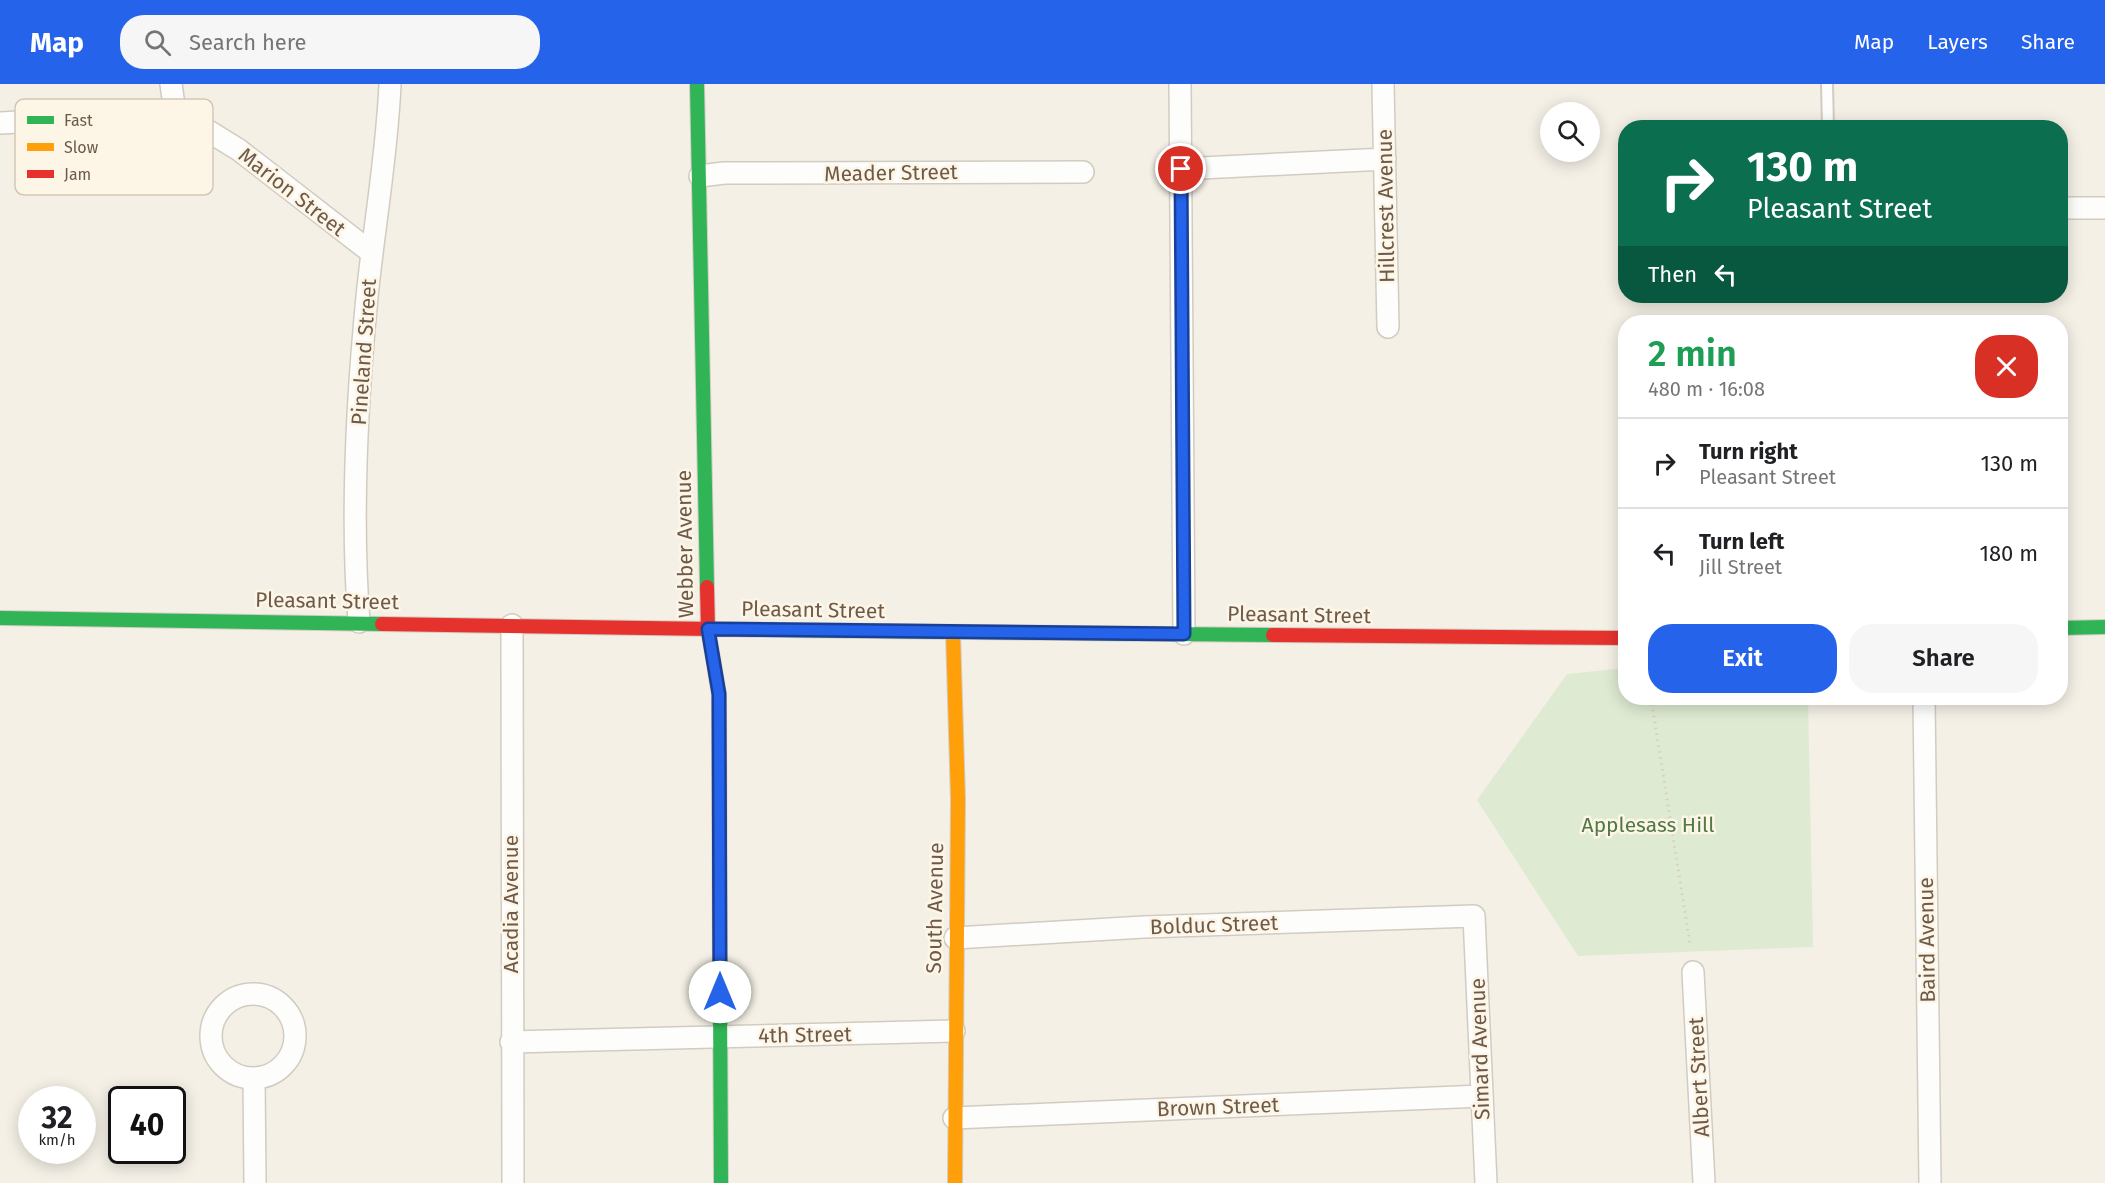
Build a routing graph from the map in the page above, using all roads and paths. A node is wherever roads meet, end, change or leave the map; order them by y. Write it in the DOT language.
graph roads {
  1 [pos="171,84"];
  2 [pos="390,84"];
  3 [pos="697,84"];
  4 [pos="1180,84"];
  5 [pos="1383,84"];
  6 [pos="1827,84"];
  7 [pos="173,99"];
  8 [pos="1828,120"];
  9 [pos="15,122"];
  10 [pos="0,123"];
  11 [pos="213,132"];
  12 [pos="1385,159"];
  13 [pos="1181,169"];
  14 [pos="1083,172"];
  15 [pos="700,176"];
  16 [pos="2068,208"];
  17 [pos="2105,208"];
  18 [pos="372,254"];
  19 [pos="1389,327"];
  20 [pos="0,618"];
  21 [pos="360,622"];
  22 [pos="512,625"];
  23 [pos="2105,627"];
  24 [pos="2068,628"];
  25 [pos="708,629"];
  26 [pos="953,633"];
  27 [pos="1184,634"];
  28 [pos="1618,638"];
  29 [pos="1652,705"];
  30 [pos="1924,705"];
  31 [pos="1474,916"];
  32 [pos="955,938"];
  33 [pos="1690,944"];
  34 [pos="1693,972"];
  35 [pos="954,1031"];
  36 [pos="720,1037"];
  37 [pos="511,1042"];
  38 [pos="254,1078"];
  39 [pos="1482,1096"];
  40 [pos="954,1118"];
  41 [pos="255,1183"];
  42 [pos="513,1183"];
  43 [pos="721,1183"];
  44 [pos="955,1183"];
  45 [pos="1486,1183"];
  46 [pos="1704,1183"];
  47 [pos="1930,1183"];
  1 -- 7 [label="street"];
  2 -- 18 [label="street, Pineland Street"];
  3 -- 15 [label="street, Webber Avenue"];
  4 -- 13 [label="street"];
  5 -- 12 [label="street, Hillcrest Avenue"];
  6 -- 8 [label="lane"];
  9 -- 10 [label="street, Marion Street"];
  11 -- 18 [label="street, Marion Street"];
  12 -- 13 [label="street"];
  12 -- 19 [label="street, Hillcrest Avenue"];
  13 -- 27 [label="street"];
  14 -- 15 [label="street, Meader Street"];
  15 -- 25 [label="street, Webber Avenue"];
  16 -- 17 [label="street"];
  18 -- 21 [label="street, Pineland Street"];
  20 -- 21 [label="street, Pleasant Street"];
  21 -- 22 [label="street, Pleasant Street"];
  22 -- 25 [label="street, Pleasant Street"];
  22 -- 37 [label="street, Acadia Avenue"];
  23 -- 24 [label="street"];
  25 -- 26 [label="street, Pleasant Street"];
  25 -- 36 [label="street, Webber Avenue"];
  26 -- 27 [label="street, Pleasant Street"];
  26 -- 32 [label="street, South Avenue"];
  27 -- 28 [label="street, Pleasant Street"];
  29 -- 33 [label="path"];
  30 -- 47 [label="street, Baird Avenue"];
  31 -- 32 [label="street, Bolduc Street"];
  31 -- 39 [label="street, Simard Avenue"];
  32 -- 35 [label="street, South Avenue"];
  34 -- 46 [label="street, Albert Street"];
  35 -- 36 [label="street, 4th Street"];
  35 -- 40 [label="street, South Avenue"];
  36 -- 37 [label="street, 4th Street"];
  36 -- 43 [label="street, Webber Avenue"];
  37 -- 42 [label="street, Acadia Avenue"];
  38 -- 38 [label="street"];
  38 -- 41 [label="street"];
  39 -- 40 [label="street, Brown Street"];
  39 -- 45 [label="street, Simard Avenue"];
  40 -- 44 [label="street, South Avenue"];
}
